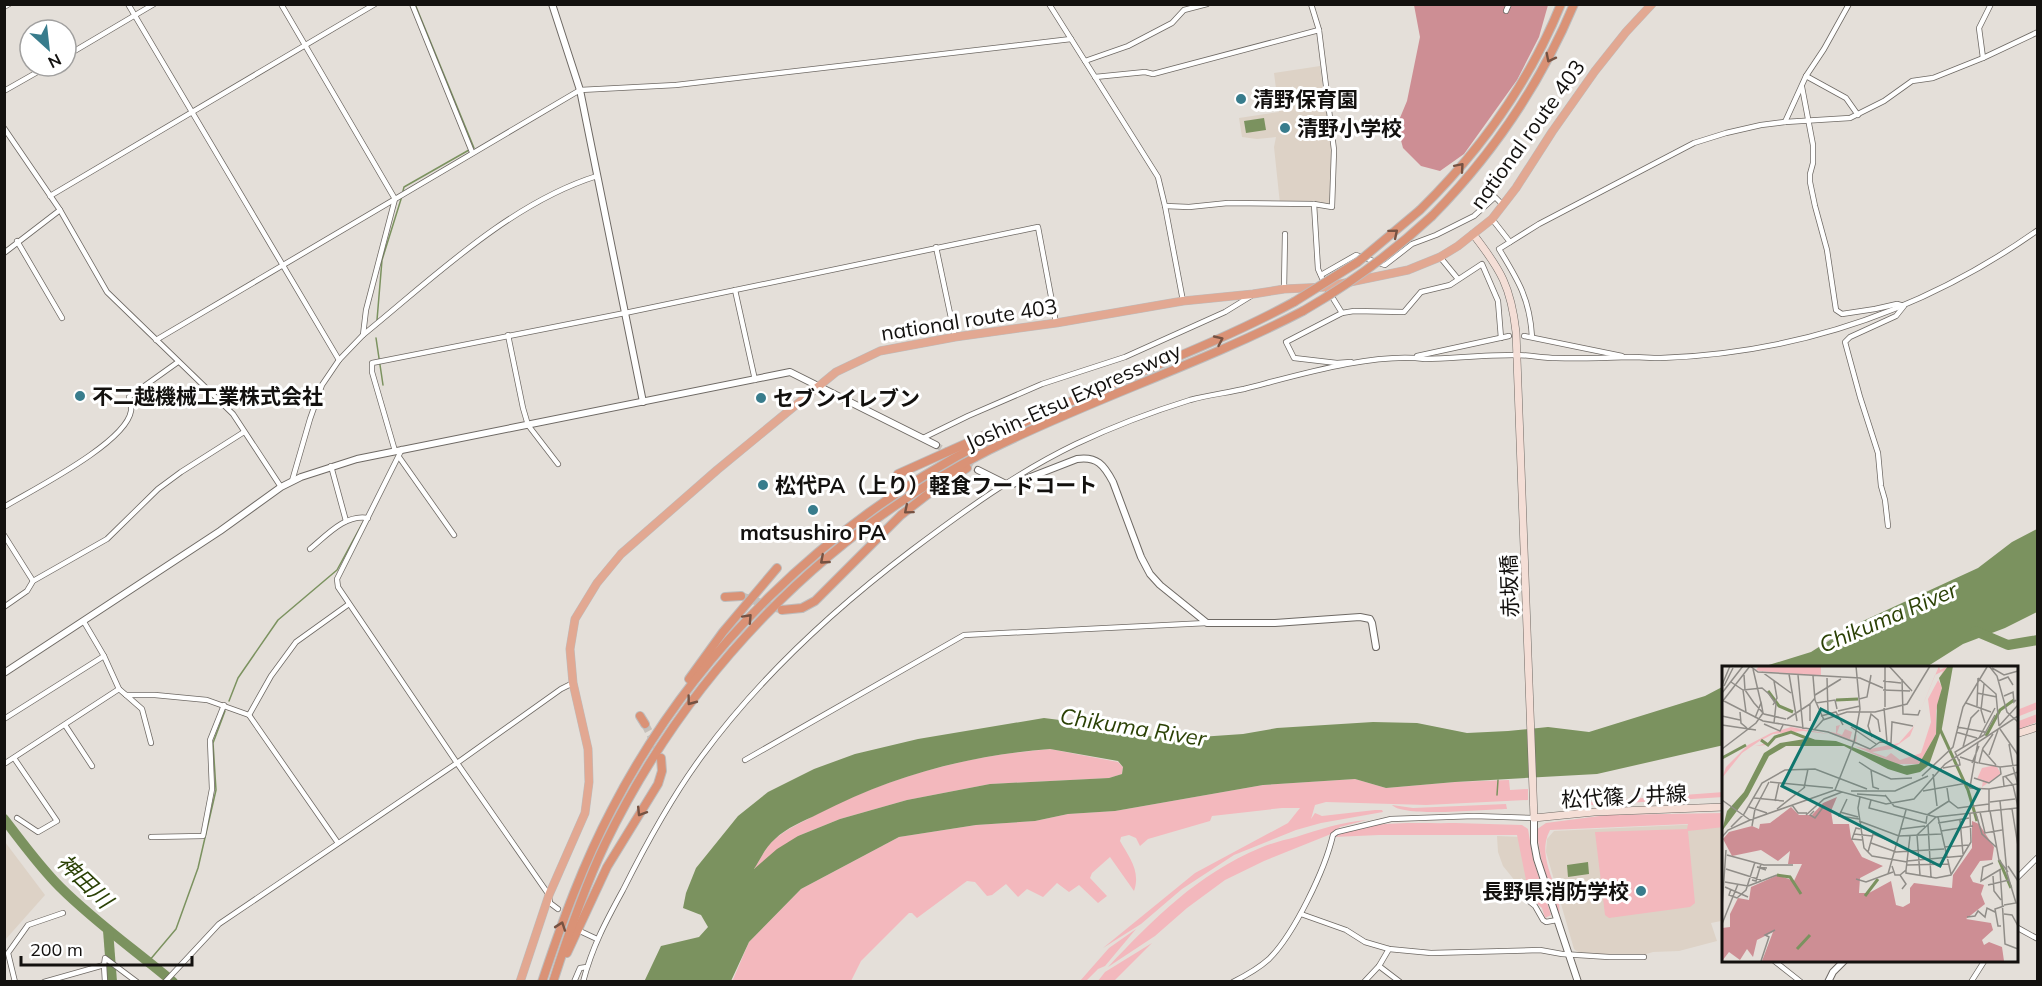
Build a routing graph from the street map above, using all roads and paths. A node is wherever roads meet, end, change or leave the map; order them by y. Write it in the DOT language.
graph roads {
  1 [pos="9,4"];
  2 [pos="128,4"];
  3 [pos="154,4"];
  4 [pos="281,4"];
  5 [pos="375,4"];
  6 [pos="412,4"];
  7 [pos="552,4"];
  8 [pos="1049,4"];
  9 [pos="1207,4"];
  10 [pos="1311,4"];
  11 [pos="1509,4"];
  12 [pos="1561,4"];
  13 [pos="1574,4"];
  14 [pos="1652,4"];
  15 [pos="1849,4"];
  16 [pos="1991,4"];
  17 [pos="4,7"];
  18 [pos="1506,11"];
  19 [pos="134,16"];
  20 [pos="1319,30"];
  21 [pos="2037,32"];
  22 [pos="1071,39"];
  23 [pos="305,46"];
  24 [pos="78,49"];
  25 [pos="1983,58"];
  26 [pos="1085,61"];
  27 [pos="1806,76"];
  28 [pos="1095,77"];
  29 [pos="27,78"];
  30 [pos="1802,87"];
  31 [pos="580,90"];
  32 [pos="4,91"];
  33 [pos="192,112"];
  34 [pos="1858,115"];
  35 [pos="1809,120"];
  36 [pos="1785,122"];
  37 [pos="4,128"];
  38 [pos="472,152"];
  39 [pos="597,176"];
  40 [pos="50,196"];
  41 [pos="395,199"];
  42 [pos="1314,204"];
  43 [pos="1503,205"];
  44 [pos="1165,206"];
  45 [pos="60,210"];
  46 [pos="1492,219"];
  47 [pos="2037,230"];
  48 [pos="1285,234"];
  49 [pos="1473,234"];
  50 [pos="17,241"];
  51 [pos="1510,242"];
  52 [pos="936,247"];
  53 [pos="4,253"];
  54 [pos="1440,257"];
  55 [pos="282,265"];
  56 [pos="1321,276"];
  57 [pos="1458,279"];
  58 [pos="1326,287"];
  59 [pos="1284,289"];
  60 [pos="735,290"];
  61 [pos="1253,294"];
  62 [pos="1183,301"];
  63 [pos="1904,306"];
  64 [pos="625,313"];
  65 [pos="1342,313"];
  66 [pos="62,318"];
  67 [pos="1056,323"];
  68 [pos="363,335"];
  69 [pos="508,335"];
  70 [pos="1509,336"];
  71 [pos="1524,336"];
  72 [pos="955,337"];
  73 [pos="1532,337"];
  74 [pos="1501,338"];
  75 [pos="156,340"];
  76 [pos="1412,357"];
  77 [pos="1629,357"];
  78 [pos="1518,358"];
  79 [pos="339,360"];
  80 [pos="1364,361"];
  81 [pos="178,362"];
  82 [pos="755,380"];
  83 [pos="1110,385"];
  84 [pos="817,387"];
  85 [pos="643,402"];
  86 [pos="1046,423"];
  87 [pos="528,425"];
  88 [pos="244,432"];
  89 [pos="923,438"];
  90 [pos="936,445"];
  91 [pos="399,452"];
  92 [pos="558,464"];
  93 [pos="332,466"];
  94 [pos="978,470"];
  95 [pos="898,474"];
  96 [pos="292,481"];
  97 [pos="1006,484"];
  98 [pos="281,488"];
  99 [pos="4,507"];
  100 [pos="368,518"];
  101 [pos="346,521"];
  102 [pos="1887,526"];
  103 [pos="4,535"];
  104 [pos="454,535"];
  105 [pos="310,549"];
  106 [pos="777,568"];
  107 [pos="33,581"];
  108 [pos="741,596"];
  109 [pos="725,597"];
  110 [pos="349,603"];
  111 [pos="4,607"];
  112 [pos="782,610"];
  113 [pos="84,622"];
  114 [pos="1207,623"];
  115 [pos="1376,647"];
  116 [pos="104,656"];
  117 [pos="4,674"];
  118 [pos="573,683"];
  119 [pos="119,689"];
  120 [pos="126,695"];
  121 [pos="224,705"];
  122 [pos="249,715"];
  123 [pos="640,716"];
  124 [pos="4,719"];
  125 [pos="645,724"];
  126 [pos="64,725"];
  127 [pos="2037,727"];
  128 [pos="2018,734"];
  129 [pos="151,743"];
  130 [pos="641,756"];
  131 [pos="14,758"];
  132 [pos="662,758"];
  133 [pos="745,760"];
  134 [pos="457,763"];
  135 [pos="4,764"];
  136 [pos="92,766"];
  137 [pos="1722,807"];
  138 [pos="1533,809"];
  139 [pos="17,818"];
  140 [pos="1534,818"];
  141 [pos="151,837"];
  142 [pos="338,843"];
  143 [pos="2037,857"];
  144 [pos="2018,877"];
  145 [pos="549,895"];
  146 [pos="1525,898"];
  147 [pos="558,909"];
  148 [pos="63,913"];
  149 [pos="1301,914"];
  150 [pos="1557,920"];
  151 [pos="2018,928"];
  152 [pos="582,932"];
  153 [pos="597,939"];
  154 [pos="2037,939"];
  155 [pos="1389,949"];
  156 [pos="1569,955"];
  157 [pos="1644,957"];
  158 [pos="1776,962"];
  159 [pos="1841,962"];
  160 [pos="1984,962"];
  161 [pos="104,965"];
  162 [pos="587,966"];
  163 [pos="1379,966"];
  164 [pos="15,981"];
  165 [pos="44,981"];
  166 [pos="105,981"];
  167 [pos="137,981"];
  168 [pos="165,981"];
  169 [pos="520,981"];
  170 [pos="542,981"];
  171 [pos="555,981"];
  172 [pos="574,981"];
  173 [pos="583,981"];
  174 [pos="1233,981"];
  175 [pos="1364,981"];
  176 [pos="1400,981"];
  177 [pos="1578,981"];
  178 [pos="1801,981"];
  179 [pos="1828,981"];
  180 [pos="1971,981"];
  1 -- 17 [label="street"];
  2 -- 19 [label="street"];
  3 -- 19 [label="street"];
  4 -- 23 [label="street"];
  5 -- 23 [label="street"];
  6 -- 38 [label="street"];
  7 -- 31 [label="street"];
  8 -- 22 [label="street"];
  9 -- 26 [label="street"];
  10 -- 20 [label="street"];
  11 -- 18 [label="street"];
  83 -- 12 [label="highway, Joshin-Etsu Expressway, one-way, bridge"];
  13 -- 86 [label="highway, Joshin-Etsu Expressway, one-way, bridge"];
  14 -- 43 [label="highway, national route 403"];
  15 -- 27 [label="street"];
  16 -- 25 [label="street"];
  19 -- 24 [label="street"];
  19 -- 33 [label="street"];
  20 -- 28 [label="street"];
  20 -- 42 [label="street"];
  21 -- 25 [label="street"];
  22 -- 26 [label="street"];
  22 -- 31 [label="street"];
  23 -- 33 [label="street"];
  23 -- 41 [label="street"];
  25 -- 34 [label="street"];
  26 -- 28 [label="street"];
  27 -- 30 [label="street"];
  27 -- 34 [label="street"];
  28 -- 44 [label="street"];
  29 -- 32 [label="street"];
  30 -- 35 [label="street"];
  30 -- 36 [label="street"];
  31 -- 38 [label="street"];
  31 -- 39 [label="street"];
  33 -- 40 [label="street"];
  33 -- 55 [label="street"];
  34 -- 35 [label="street"];
  35 -- 36 [label="street"];
  35 -- 63 [label="street"];
  36 -- 51 [label="street"];
  37 -- 40 [label="street"];
  38 -- 41 [label="street"];
  39 -- 64 [label="street"];
  39 -- 68 [label="street"];
  40 -- 45 [label="street"];
  41 -- 55 [label="street"];
  41 -- 68 [label="street"];
  42 -- 44 [label="street"];
  42 -- 56 [label="street"];
  43 -- 46 [label="highway, national route 403"];
  43 -- 56 [label="street"];
  44 -- 62 [label="street"];
  45 -- 50 [label="street"];
  45 -- 75 [label="street"];
  46 -- 49 [label="highway, national route 403"];
  46 -- 51 [label="street"];
  47 -- 63 [label="street"];
  48 -- 59 [label="street"];
  49 -- 54 [label="highway, national route 403"];
  49 -- 78 [label="main road"];
  50 -- 53 [label="street"];
  50 -- 66 [label="street"];
  51 -- 73 [label="street"];
  52 -- 60 [label="street"];
  52 -- 67 [label="street"];
  52 -- 72 [label="street"];
  54 -- 57 [label="street"];
  54 -- 58 [label="highway, national route 403"];
  55 -- 75 [label="street"];
  55 -- 79 [label="street"];
  56 -- 58 [label="street"];
  57 -- 65 [label="street"];
  57 -- 74 [label="street"];
  58 -- 59 [label="highway, national route 403"];
  58 -- 65 [label="street"];
  59 -- 61 [label="highway, national route 403"];
  60 -- 64 [label="street"];
  60 -- 82 [label="street"];
  61 -- 62 [label="highway, national route 403"];
  61 -- 89 [label="street"];
  62 -- 67 [label="highway, national route 403"];
  63 -- 77 [label="street"];
  63 -- 102 [label="street"];
  64 -- 69 [label="street"];
  64 -- 85 [label="street"];
  65 -- 80 [label="street"];
  67 -- 72 [label="highway, national route 403"];
  68 -- 79 [label="street"];
  69 -- 87 [label="street"];
  69 -- 91 [label="street"];
  70 -- 74 [label="street"];
  71 -- 73 [label="street"];
  72 -- 84 [label="highway, national route 403"];
  73 -- 77 [label="street"];
  74 -- 76 [label="street"];
  75 -- 81 [label="street"];
  76 -- 78 [label="street"];
  76 -- 80 [label="street"];
  77 -- 78 [label="street"];
  78 -- 138 [label="main road, 赤坂橋"];
  79 -- 96 [label="street"];
  80 -- 97 [label="street"];
  81 -- 88 [label="street"];
  81 -- 99 [label="street"];
  82 -- 84 [label="street"];
  82 -- 85 [label="street"];
  83 -- 95 [label="highway"];
  130 -- 83 [label="highway, Joshin-Etsu Expressway, one-way"];
  84 -- 89 [label="street"];
  84 -- 118 [label="highway, national route 403"];
  85 -- 87 [label="street"];
  86 -- 112 [label="highway, one-way"];
  86 -- 171 [label="highway, Joshin-Etsu Expressway, one-way"];
  87 -- 91 [label="street"];
  87 -- 92 [label="street"];
  88 -- 98 [label="street"];
  88 -- 107 [label="street"];
  89 -- 90 [label="street"];
  91 -- 93 [label="street"];
  91 -- 100 [label="street"];
  91 -- 104 [label="street"];
  93 -- 96 [label="street"];
  93 -- 101 [label="street"];
  94 -- 97 [label="street"];
  96 -- 98 [label="street"];
  97 -- 114 [label="street"];
  97 -- 153 [label="street"];
  98 -- 113 [label="street"];
  100 -- 101 [label="street"];
  100 -- 110 [label="street"];
  101 -- 105 [label="street"];
  103 -- 107 [label="street"];
  106 -- 130 [label="highway"];
  107 -- 111 [label="street"];
  108 -- 109 [label="highway"];
  110 -- 122 [label="street"];
  110 -- 134 [label="street"];
  113 -- 116 [label="street"];
  113 -- 117 [label="street"];
  114 -- 115 [label="street"];
  114 -- 133 [label="street"];
  116 -- 119 [label="street"];
  116 -- 124 [label="street"];
  118 -- 134 [label="street"];
  118 -- 145 [label="highway, national route 403"];
  119 -- 120 [label="street"];
  119 -- 126 [label="street"];
  120 -- 121 [label="street"];
  120 -- 129 [label="street"];
  121 -- 122 [label="street"];
  121 -- 141 [label="street"];
  122 -- 142 [label="street"];
  123 -- 125 [label="highway"];
  126 -- 131 [label="street"];
  126 -- 136 [label="street"];
  127 -- 128 [label="main road"];
  170 -- 130 [label="highway, Joshin-Etsu Expressway, one-way"];
  131 -- 135 [label="street"];
  131 -- 139 [label="street"];
  132 -- 171 [label="highway, one-way"];
  134 -- 142 [label="street"];
  134 -- 145 [label="street"];
  137 -- 140 [label="main road, 松代篠ノ井線"];
  138 -- 140 [label="main road, 松代篠ノ井線"];
  140 -- 149 [label="street"];
  140 -- 150 [label="street"];
  142 -- 168 [label="street"];
  143 -- 144 [label="street"];
  145 -- 147 [label="street"];
  145 -- 169 [label="highway, national route 403"];
  146 -- 150 [label="street"];
  148 -- 164 [label="street"];
  149 -- 155 [label="street"];
  149 -- 174 [label="street"];
  150 -- 156 [label="street"];
  151 -- 154 [label="street"];
  152 -- 153 [label="street"];
  153 -- 162 [label="street"];
  155 -- 156 [label="street"];
  155 -- 163 [label="street"];
  156 -- 157 [label="street"];
  156 -- 177 [label="street"];
  158 -- 178 [label="street"];
  159 -- 179 [label="street"];
  160 -- 180 [label="street"];
  161 -- 165 [label="street"];
  161 -- 166 [label="street"];
  161 -- 167 [label="street"];
  162 -- 172 [label="street"];
  162 -- 173 [label="street"];
  163 -- 175 [label="street"];
  163 -- 176 [label="street"];
}
